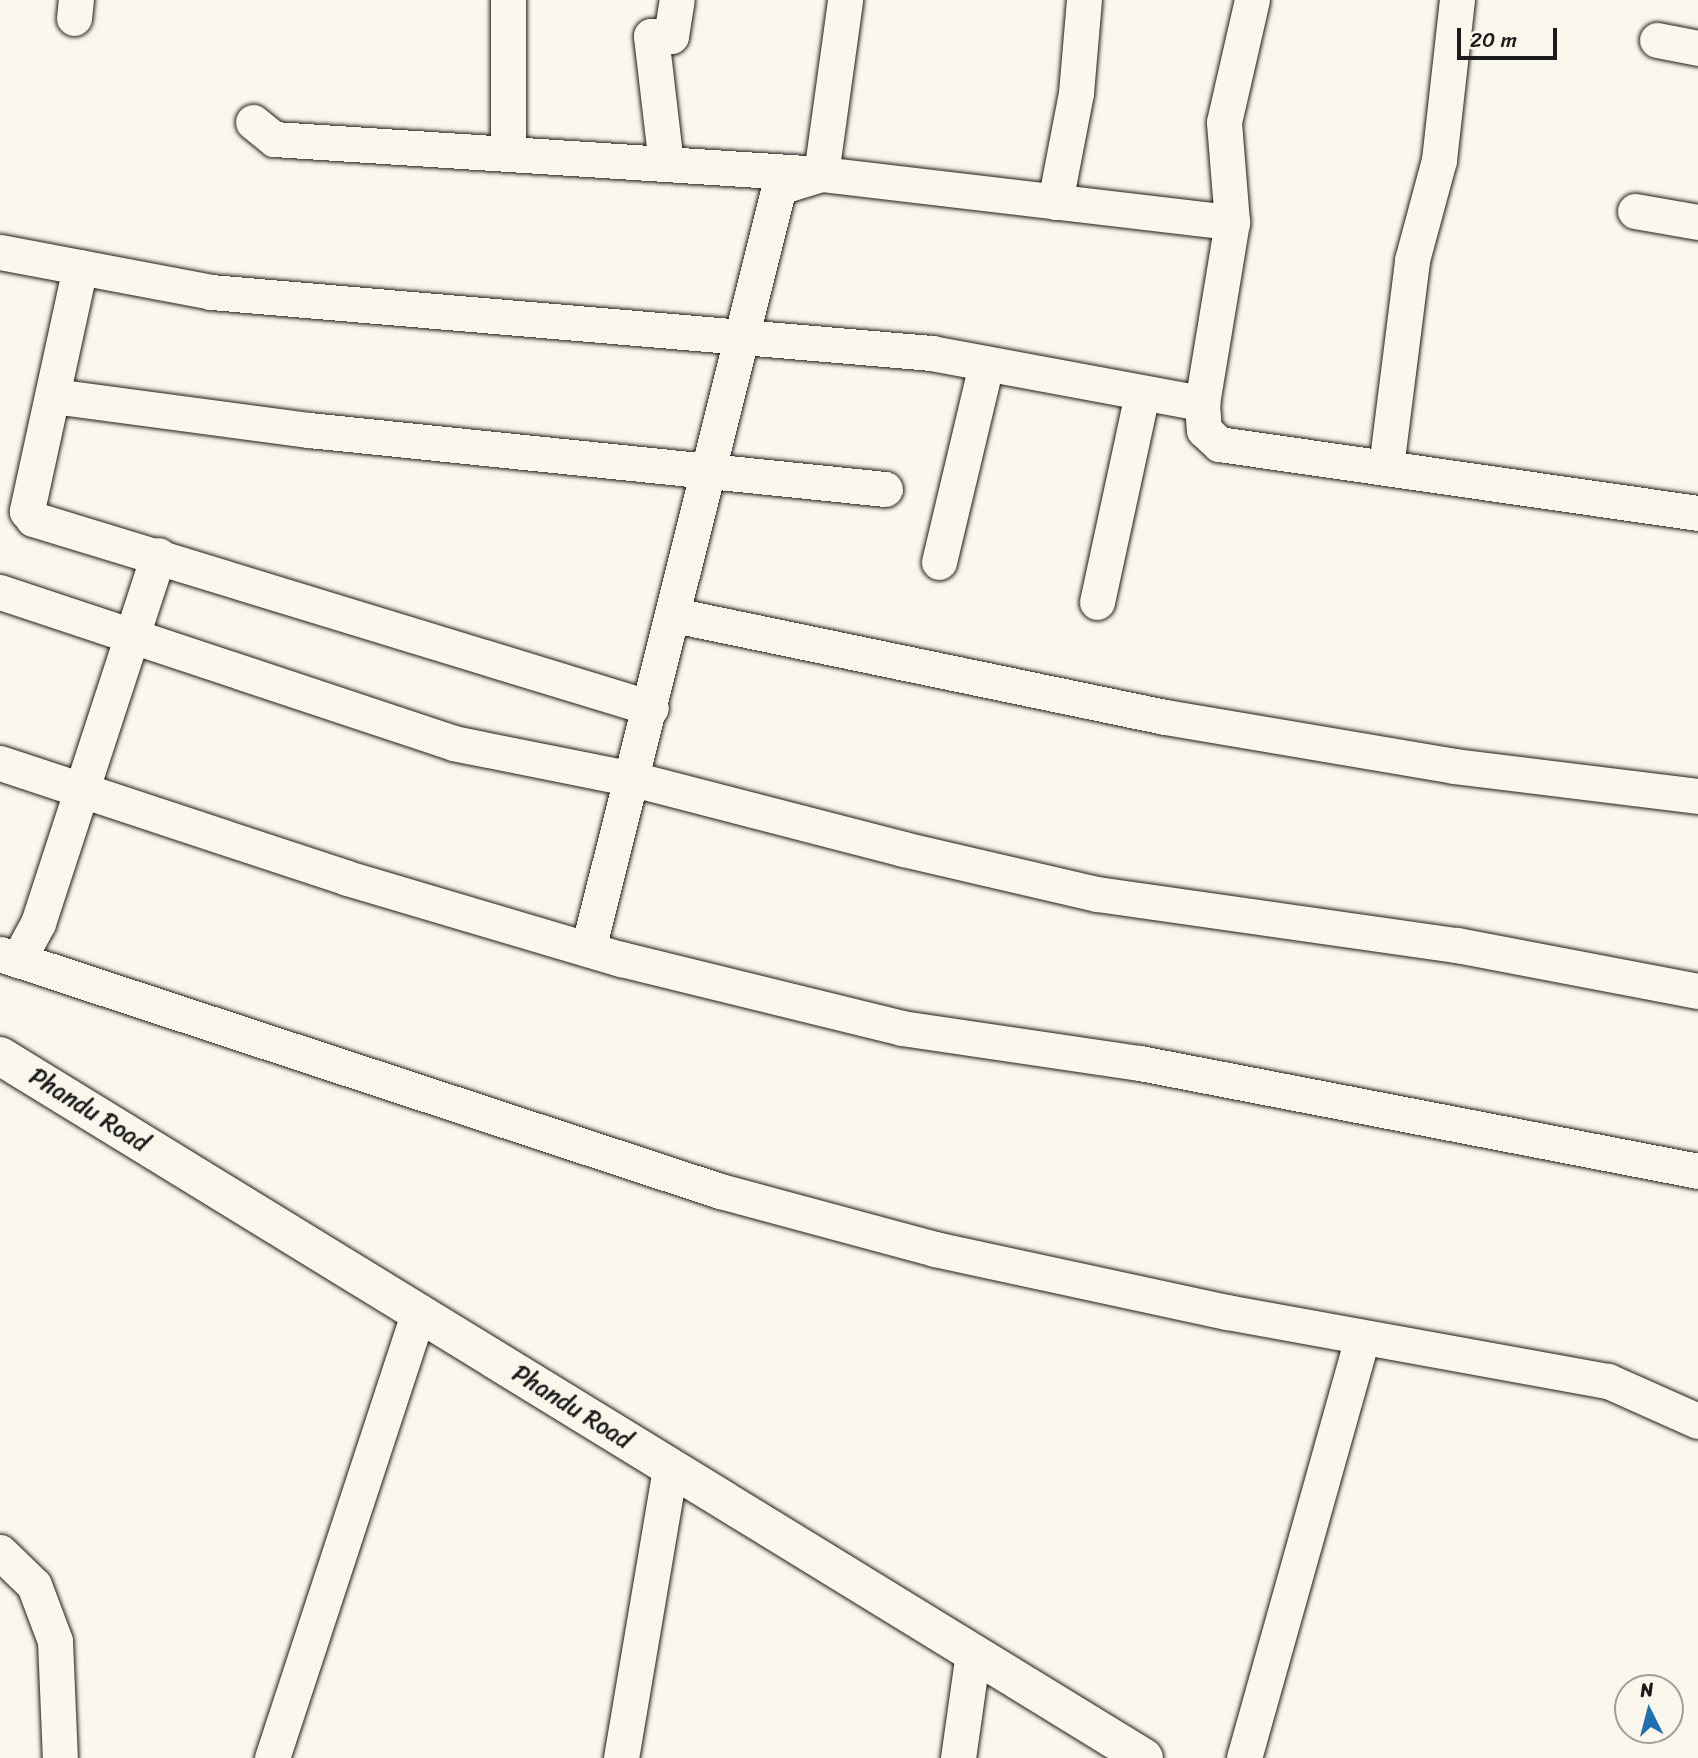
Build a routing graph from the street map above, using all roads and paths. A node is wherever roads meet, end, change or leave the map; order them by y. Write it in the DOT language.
graph roads {
  1 [pos="508,0"];
  2 [pos="677,0"];
  3 [pos="845,0"];
  4 [pos="1084,0"];
  5 [pos="1252,0"];
  6 [pos="1457,0"];
  7 [pos="1657,40"];
  8 [pos="1698,48"];
  9 [pos="253,122"];
  10 [pos="508,154"];
  11 [pos="666,164"];
  12 [pos="821,174"];
  13 [pos="1055,202"];
  14 [pos="1635,211"];
  15 [pos="1232,222"];
  16 [pos="1698,222"];
  17 [pos="0,252"];
  18 [pos="80,267"];
  19 [pos="743,334"];
  20 [pos="986,364"];
  21 [pos="1142,394"];
  22 [pos="53,396"];
  23 [pos="1202,403"];
  24 [pos="1386,467"];
  25 [pos="710,470"];
  26 [pos="885,489"];
  27 [pos="1698,513"];
  28 [pos="158,555"];
  29 [pos="939,562"];
  30 [pos="0,592"];
  31 [pos="1097,602"];
  32 [pos="674,615"];
  33 [pos="130,634"];
  34 [pos="651,708"];
  35 [pos="0,763"];
  36 [pos="633,779"];
  37 [pos="80,789"];
  38 [pos="1698,796"];
  39 [pos="588,949"];
  40 [pos="9,957"];
  41 [pos="1698,991"];
  42 [pos="0,1056"];
  43 [pos="1698,1171"];
  44 [pos="419,1312"];
  45 [pos="1362,1337"];
  46 [pos="1698,1421"];
  47 [pos="670,1467"];
  48 [pos="0,1552"];
  49 [pos="973,1653"];
  50 [pos="60,1758"];
  51 [pos="272,1758"];
  52 [pos="621,1758"];
  53 [pos="958,1758"];
  54 [pos="1144,1758"];
  55 [pos="1244,1758"];
  1 -- 10 [label="street"];
  2 -- 11 [label="street"];
  3 -- 12 [label="street"];
  4 -- 13 [label="street"];
  5 -- 15 [label="street"];
  6 -- 24 [label="street"];
  7 -- 8 [label="street"];
  9 -- 10 [label="street"];
  10 -- 11 [label="street"];
  11 -- 12 [label="street"];
  12 -- 13 [label="street"];
  12 -- 19 [label="street"];
  13 -- 15 [label="street"];
  14 -- 16 [label="street"];
  15 -- 23 [label="street"];
  17 -- 18 [label="street"];
  18 -- 19 [label="street"];
  18 -- 22 [label="street"];
  19 -- 20 [label="street"];
  19 -- 25 [label="street"];
  20 -- 21 [label="street"];
  20 -- 29 [label="street"];
  21 -- 23 [label="street"];
  21 -- 31 [label="street"];
  22 -- 25 [label="street"];
  22 -- 28 [label="street"];
  23 -- 24 [label="street"];
  24 -- 27 [label="street"];
  25 -- 26 [label="street"];
  25 -- 32 [label="street"];
  28 -- 33 [label="street"];
  28 -- 34 [label="street"];
  30 -- 33 [label="street"];
  32 -- 34 [label="street"];
  32 -- 38 [label="street"];
  33 -- 36 [label="street"];
  33 -- 37 [label="street"];
  34 -- 36 [label="street"];
  35 -- 37 [label="street"];
  36 -- 39 [label="street"];
  36 -- 41 [label="street"];
  37 -- 39 [label="street"];
  37 -- 40 [label="street"];
  39 -- 43 [label="street"];
  40 -- 45 [label="street"];
  42 -- 44 [label="main road, Phandu Road"];
  44 -- 47 [label="main road, Phandu Road"];
  44 -- 51 [label="street"];
  45 -- 46 [label="street"];
  45 -- 55 [label="street"];
  47 -- 49 [label="main road, Phandu Road"];
  47 -- 52 [label="street"];
  48 -- 50 [label="street"];
  49 -- 53 [label="street"];
  49 -- 54 [label="main road, Phandu Road"];
}
